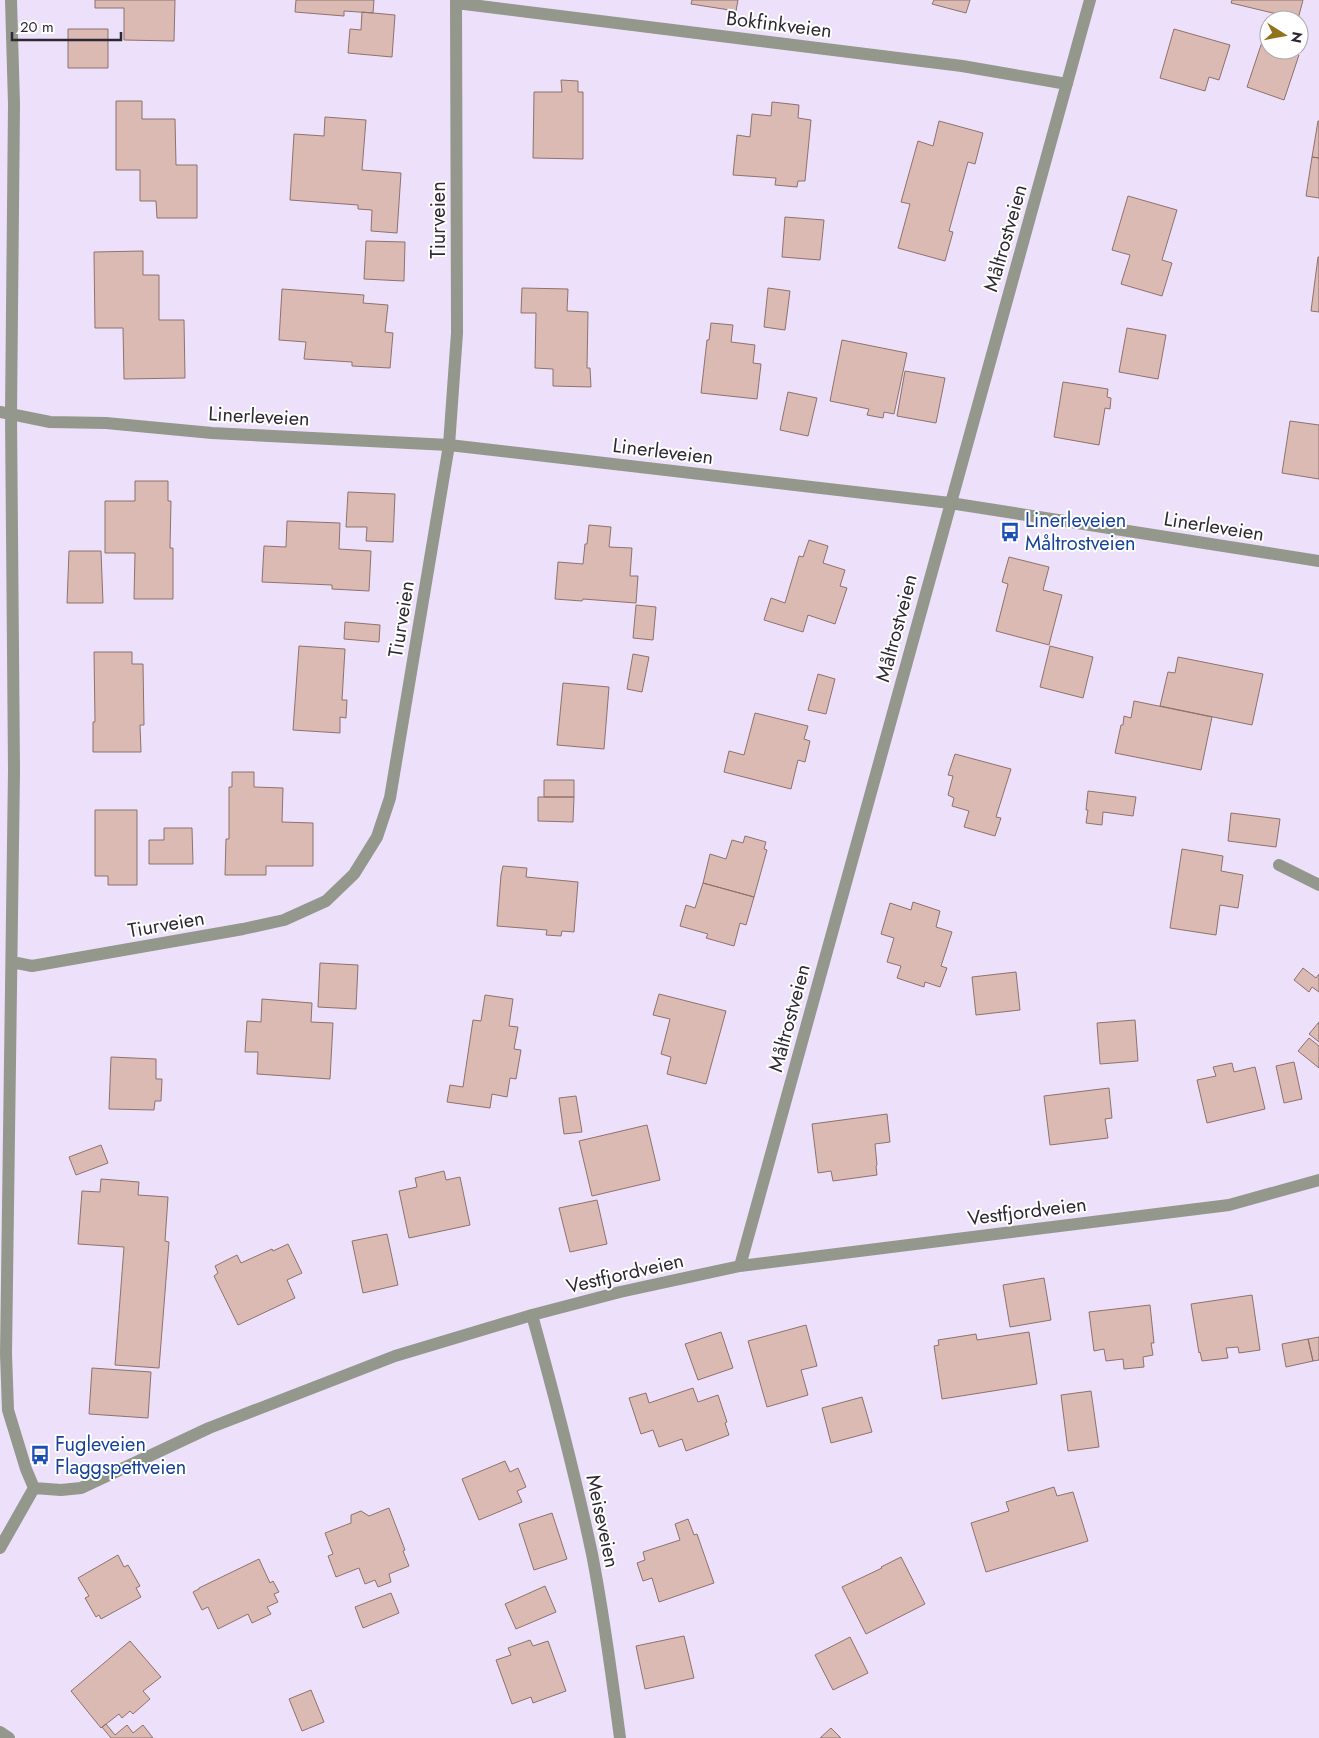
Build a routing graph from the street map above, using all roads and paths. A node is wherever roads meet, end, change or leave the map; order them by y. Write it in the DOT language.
graph roads {
  1 [pos="11,0"];
  2 [pos="1090,0"];
  3 [pos="456,2"];
  4 [pos="1067,84"];
  5 [pos="5,413"];
  6 [pos="448,445"];
  7 [pos="950,504"];
  8 [pos="1319,561"];
  9 [pos="1279,865"];
  10 [pos="1319,885"];
  11 [pos="12,962"];
  12 [pos="4,1180"];
  13 [pos="1319,1180"];
  14 [pos="740,1266"];
  15 [pos="532,1315"];
  16 [pos="34,1488"];
  17 [pos="0,1548"];
  18 [pos="0,1732"];
  19 [pos="9,1738"];
  20 [pos="620,1738"];
  1 -- 5 [label="street"];
  2 -- 4 [label="street, Måltrostveien"];
  3 -- 4 [label="street, Bokfinkveien"];
  3 -- 6 [label="street, Tiurveien"];
  4 -- 7 [label="street, Måltrostveien"];
  5 -- 6 [label="street, Linerleveien"];
  5 -- 11 [label="street"];
  6 -- 7 [label="street, Linerleveien"];
  6 -- 11 [label="street, Tiurveien"];
  7 -- 8 [label="street, Linerleveien"];
  7 -- 14 [label="street, Måltrostveien"];
  9 -- 10 [label="street"];
  11 -- 12 [label="street"];
  12 -- 16 [label="street"];
  13 -- 14 [label="street, Vestfjordveien"];
  14 -- 15 [label="street, Vestfjordveien"];
  15 -- 16 [label="street, Vestfjordveien"];
  15 -- 20 [label="street, Meiseveien"];
  16 -- 17 [label="street"];
  18 -- 19 [label="street"];
}
